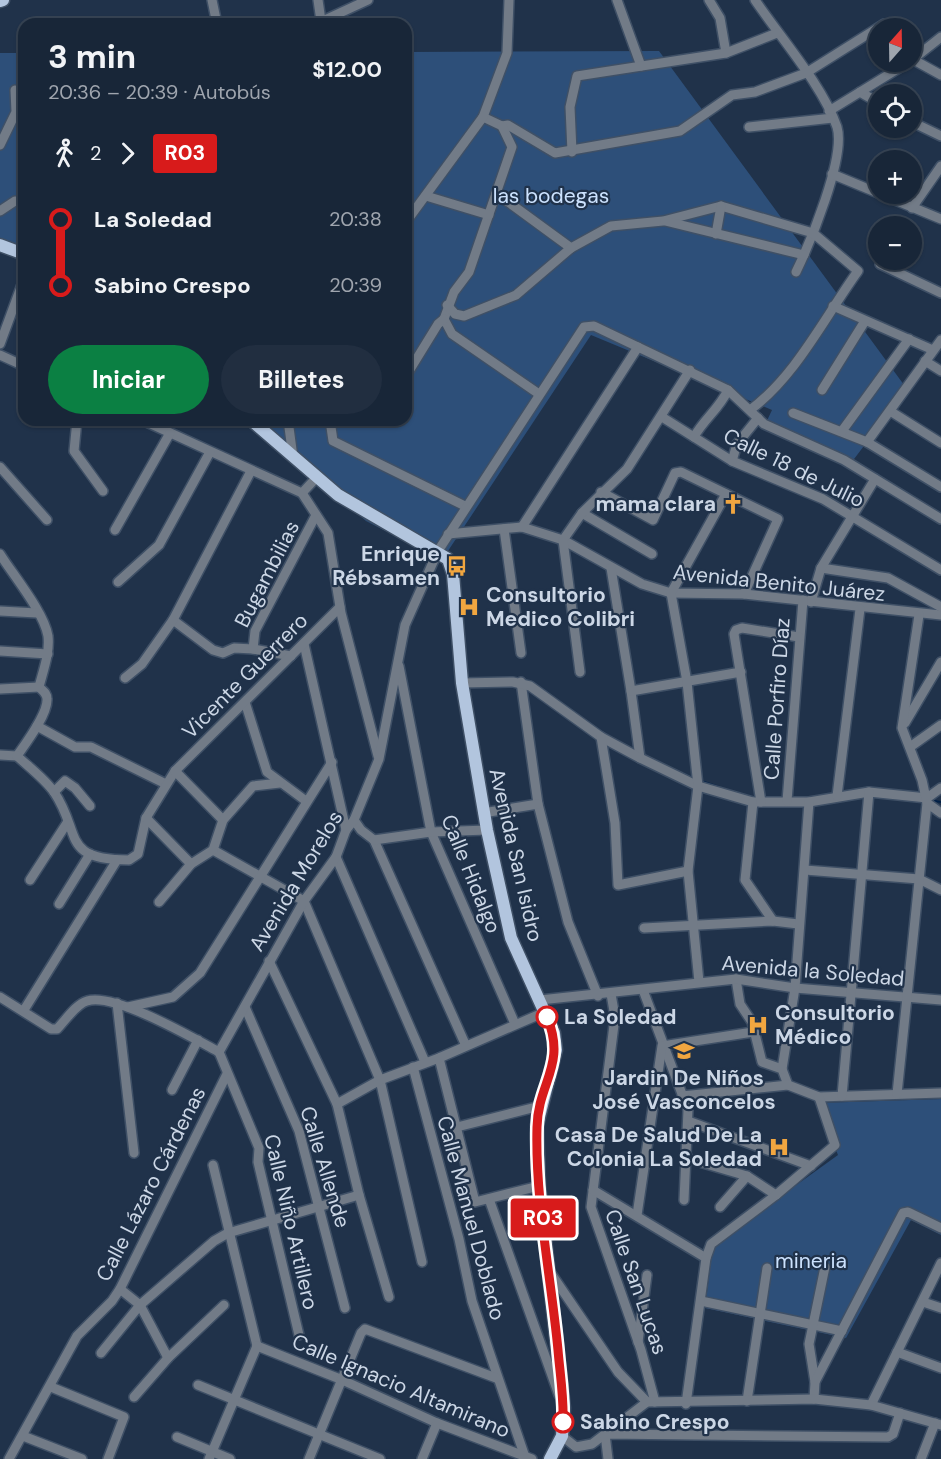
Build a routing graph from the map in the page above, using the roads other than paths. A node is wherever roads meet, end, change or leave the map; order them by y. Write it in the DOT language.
graph roads {
  1 [pos="212,0"];
  2 [pos="318,0"];
  3 [pos="368,0"];
  4 [pos="509,0"];
  5 [pos="617,0"];
  6 [pos="709,0"];
  7 [pos="755,0"];
  8 [pos="216,18"];
  9 [pos="318,18"];
  10 [pos="327,18"];
  11 [pos="777,33"];
  12 [pos="868,34"];
  13 [pos="941,37"];
  14 [pos="922,52"];
  15 [pos="726,53"];
  16 [pos="640,66"];
  17 [pos="922,66"];
  18 [pos="892,72"];
  19 [pos="806,73"];
  20 [pos="941,75"];
  21 [pos="15,90"];
  22 [pos="860,92"];
  23 [pos="868,97"];
  24 [pos="831,115"];
  25 [pos="483,117"];
  26 [pos="502,126"];
  27 [pos="749,127"];
  28 [pos="922,127"];
  29 [pos="941,136"];
  30 [pos="0,145"];
  31 [pos="572,152"];
  32 [pos="941,166"];
  33 [pos="832,174"];
  34 [pos="496,193"];
  35 [pos="426,196"];
  36 [pos="18,201"];
  37 [pos="721,206"];
  38 [pos="912,208"];
  39 [pos="0,211"];
  40 [pos="412,214"];
  41 [pos="489,215"];
  42 [pos="941,219"];
  43 [pos="663,221"];
  44 [pos="813,233"];
  45 [pos="716,234"];
  46 [pos="0,244"];
  47 [pos="571,248"];
  48 [pos="18,252"];
  49 [pos="804,255"];
  50 [pos="893,270"];
  51 [pos="796,272"];
  52 [pos="941,293"];
  53 [pos="18,295"];
  54 [pos="447,305"];
  55 [pos="833,306"];
  56 [pos="444,319"];
  57 [pos="865,321"];
  58 [pos="909,339"];
  59 [pos="941,339"];
  60 [pos="0,344"];
  61 [pos="638,347"];
  62 [pos="933,350"];
  63 [pos="0,355"];
  64 [pos="925,361"];
  65 [pos="18,363"];
  66 [pos="412,366"];
  67 [pos="690,370"];
  68 [pos="941,371"];
  69 [pos="728,390"];
  70 [pos="822,390"];
  71 [pos="539,394"];
  72 [pos="750,410"];
  73 [pos="890,411"];
  74 [pos="793,413"];
  75 [pos="662,417"];
  76 [pos="758,418"];
  77 [pos="76,426"];
  78 [pos="155,426"];
  79 [pos="258,426"];
  80 [pos="289,426"];
  81 [pos="331,426"];
  82 [pos="842,431"];
  83 [pos="170,433"];
  84 [pos="694,437"];
  85 [pos="867,442"];
  86 [pos="941,443"];
  87 [pos="210,452"];
  88 [pos="292,457"];
  89 [pos="732,461"];
  90 [pos="0,467"];
  91 [pos="251,471"];
  92 [pos="317,477"];
  93 [pos="875,479"];
  94 [pos="941,487"];
  95 [pos="103,492"];
  96 [pos="601,492"];
  97 [pos="302,493"];
  98 [pos="726,494"];
  99 [pos="465,506"];
  100 [pos="582,513"];
  101 [pos="316,515"];
  102 [pos="853,516"];
  103 [pos="46,519"];
  104 [pos="941,519"];
  105 [pos="522,527"];
  106 [pos="504,529"];
  107 [pos="115,530"];
  108 [pos="448,534"];
  109 [pos="562,540"];
  110 [pos="438,551"];
  111 [pos="0,554"];
  112 [pos="652,554"];
  113 [pos="611,568"];
  114 [pos="821,568"];
  115 [pos="941,570"];
  116 [pos="118,582"];
  117 [pos="671,593"];
  118 [pos="744,594"];
  119 [pos="807,601"];
  120 [pos="340,607"];
  121 [pos="941,607"];
  122 [pos="860,609"];
  123 [pos="0,611"];
  124 [pos="37,613"];
  125 [pos="919,615"];
  126 [pos="941,615"];
  127 [pos="173,620"];
  128 [pos="799,637"];
  129 [pos="304,644"];
  130 [pos="253,649"];
  131 [pos="0,651"];
  132 [pos="521,653"];
  133 [pos="48,654"];
  134 [pos="291,656"];
  135 [pos="398,661"];
  136 [pos="941,662"];
  137 [pos="580,672"];
  138 [pos="741,672"];
  139 [pos="125,678"];
  140 [pos="521,682"];
  141 [pos="687,682"];
  142 [pos="462,683"];
  143 [pos="39,687"];
  144 [pos="0,689"];
  145 [pos="632,691"];
  146 [pos="245,702"];
  147 [pos="941,725"];
  148 [pos="37,726"];
  149 [pos="902,728"];
  150 [pos="601,737"];
  151 [pos="910,747"];
  152 [pos="0,748"];
  153 [pos="0,755"];
  154 [pos="17,756"];
  155 [pos="639,758"];
  156 [pos="379,759"];
  157 [pos="332,762"];
  158 [pos="175,771"];
  159 [pos="280,783"];
  160 [pos="166,784"];
  161 [pos="698,786"];
  162 [pos="941,788"];
  163 [pos="54,792"];
  164 [pos="869,792"];
  165 [pos="837,796"];
  166 [pos="927,800"];
  167 [pos="306,801"];
  168 [pos="787,801"];
  169 [pos="757,802"];
  170 [pos="808,802"];
  171 [pos="538,804"];
  172 [pos="90,806"];
  173 [pos="483,813"];
  174 [pos="941,813"];
  175 [pos="146,818"];
  176 [pos="223,820"];
  177 [pos="354,820"];
  178 [pos="67,823"];
  179 [pos="346,830"];
  180 [pos="487,830"];
  181 [pos="431,832"];
  182 [pos="374,840"];
  183 [pos="213,850"];
  184 [pos="90,854"];
  185 [pos="336,857"];
  186 [pos="117,860"];
  187 [pos="190,864"];
  188 [pos="805,870"];
  189 [pos="688,871"];
  190 [pos="259,875"];
  191 [pos="862,875"];
  192 [pos="919,879"];
  193 [pos="30,880"];
  194 [pos="941,890"];
  195 [pos="304,901"];
  196 [pos="159,902"];
  197 [pos="59,904"];
  198 [pos="773,921"];
  199 [pos="695,924"];
  200 [pos="798,924"];
  201 [pos="645,928"];
  202 [pos="269,961"];
  203 [pos="736,979"];
  204 [pos="699,982"];
  205 [pos="795,988"];
  206 [pos="643,990"];
  207 [pos="851,992"];
  208 [pos="611,994"];
  209 [pos="598,996"];
  210 [pos="0,997"];
  211 [pos="907,997"];
  212 [pos="941,1000"];
  213 [pos="117,1003"];
  214 [pos="128,1006"];
  215 [pos="542,1006"];
  216 [pos="245,1007"];
  217 [pos="24,1010"];
  218 [pos="515,1024"];
  219 [pos="753,1032"];
  220 [pos="198,1040"];
  221 [pos="466,1046"];
  222 [pos="662,1046"];
  223 [pos="219,1052"];
  224 [pos="439,1058"];
  225 [pos="425,1062"];
  226 [pos="413,1067"];
  227 [pos="782,1069"];
  228 [pos="227,1074"];
  229 [pos="380,1080"];
  230 [pos="788,1085"];
  231 [pos="172,1090"];
  232 [pos="941,1093"];
  233 [pos="897,1094"];
  234 [pos="682,1096"];
  235 [pos="842,1096"];
  236 [pos="819,1097"];
  237 [pos="338,1104"];
  238 [pos="540,1106"];
  239 [pos="688,1121"];
  240 [pos="457,1127"];
  241 [pos="134,1154"];
  242 [pos="686,1158"];
  243 [pos="213,1165"];
  244 [pos="811,1166"];
  245 [pos="747,1176"];
  246 [pos="539,1186"];
  247 [pos="593,1191"];
  248 [pos="360,1195"];
  249 [pos="776,1195"];
  250 [pos="489,1198"];
  251 [pos="684,1200"];
  252 [pos="320,1208"];
  253 [pos="720,1208"];
  254 [pos="637,1215"];
  255 [pos="270,1222"];
  256 [pos="941,1228"];
  257 [pos="228,1233"];
  258 [pos="706,1258"];
  259 [pos="422,1262"];
  260 [pos="941,1263"];
  261 [pos="825,1267"];
  262 [pos="766,1268"];
  263 [pos="550,1272"];
  264 [pos="647,1275"];
  265 [pos="120,1289"];
  266 [pos="389,1297"];
  267 [pos="701,1300"];
  268 [pos="923,1302"];
  269 [pos="141,1305"];
  270 [pos="224,1305"];
  271 [pos="345,1308"];
  272 [pos="941,1308"];
  273 [pos="758,1313"];
  274 [pos="812,1325"];
  275 [pos="842,1331"];
  276 [pos="299,1335"];
  277 [pos="638,1342"];
  278 [pos="257,1346"];
  279 [pos="897,1352"];
  280 [pos="101,1353"];
  281 [pos="168,1358"];
  282 [pos="941,1368"];
  283 [pos="496,1378"];
  284 [pos="340,1379"];
  285 [pos="815,1382"];
  286 [pos="198,1385"];
  287 [pos="51,1387"];
  288 [pos="134,1396"];
  289 [pos="814,1399"];
  290 [pos="235,1400"];
  291 [pos="747,1401"];
  292 [pos="651,1402"];
  293 [pos="686,1404"];
  294 [pos="871,1405"];
  295 [pos="564,1408"];
  296 [pos="900,1413"];
  297 [pos="437,1423"];
  298 [pos="938,1424"];
  299 [pos="319,1432"];
  300 [pos="605,1434"];
  301 [pos="23,1436"];
  302 [pos="562,1436"];
  303 [pos="177,1437"];
  304 [pos="576,1447"];
  305 [pos="210,1455"];
  306 [pos="529,1458"];
  307 [pos="9,1459"];
  308 [pos="82,1459"];
  309 [pos="108,1459"];
  310 [pos="230,1459"];
  311 [pos="309,1459"];
  312 [pos="380,1459"];
  313 [pos="422,1459"];
  314 [pos="550,1459"];
  315 [pos="576,1459"];
  316 [pos="608,1459"];
  317 [pos="921,1459"];
  1 -- 8 [label="street"];
  2 -- 9 [label="street"];
  3 -- 10 [label="street"];
  4 -- 25 [label="street"];
  5 -- 16 [label="street"];
  6 -- 15 [label="street"];
  7 -- 11 [label="street"];
  11 -- 15 [label="street"];
  11 -- 19 [label="street"];
  12 -- 19 [label="street"];
  13 -- 14 [label="street"];
  15 -- 16 [label="street"];
  16 -- 31 [label="street"];
  17 -- 20 [label="street"];
  18 -- 22 [label="street"];
  19 -- 24 [label="street"];
  19 -- 31 [label="street"];
  21 -- 30 [label="street"];
  22 -- 23 [label="street"];
  22 -- 24 [label="street"];
  24 -- 27 [label="street"];
  24 -- 33 [label="street"];
  25 -- 26 [label="street"];
  25 -- 35 [label="street"];
  26 -- 31 [label="street"];
  26 -- 34 [label="street"];
  28 -- 29 [label="street"];
  32 -- 38 [label="street"];
  33 -- 38 [label="street"];
  33 -- 44 [label="street"];
  34 -- 41 [label="street"];
  34 -- 47 [label="street"];
  35 -- 40 [label="street"];
  35 -- 41 [label="street"];
  36 -- 39 [label="street"];
  37 -- 43 [label="street"];
  37 -- 44 [label="street"];
  37 -- 45 [label="street"];
  38 -- 42 [label="street"];
  41 -- 54 [label="street"];
  43 -- 45 [label="street"];
  43 -- 47 [label="street"];
  44 -- 49 [label="street"];
  44 -- 55 [label="street"];
  45 -- 49 [label="street"];
  46 -- 48 [label="main road"];
  47 -- 54 [label="street"];
  49 -- 51 [label="street"];
  50 -- 52 [label="street"];
  53 -- 60 [label="street"];
  54 -- 56 [label="street"];
  55 -- 57 [label="street"];
  55 -- 72 [label="street"];
  56 -- 66 [label="street"];
  56 -- 71 [label="street"];
  57 -- 58 [label="street"];
  57 -- 70 [label="street"];
  58 -- 62 [label="street"];
  58 -- 82 [label="street"];
  59 -- 62 [label="street"];
  61 -- 67 [label="street"];
  61 -- 71 [label="street, Avenida Morelos"];
  61 -- 105 [label="street"];
  62 -- 64 [label="street"];
  63 -- 65 [label="street"];
  64 -- 68 [label="street"];
  64 -- 73 [label="street"];
  67 -- 69 [label="street"];
  67 -- 75 [label="street"];
  69 -- 72 [label="street"];
  69 -- 84 [label="street"];
  71 -- 99 [label="street, Avenida Morelos"];
  72 -- 76 [label="street"];
  73 -- 85 [label="street"];
  73 -- 86 [label="street"];
  74 -- 82 [label="street"];
  75 -- 84 [label="street, Calle 18 de Julio"];
  75 -- 96 [label="street"];
  76 -- 89 [label="street"];
  76 -- 93 [label="street"];
  77 -- 95 [label="street"];
  78 -- 83 [label="street"];
  79 -- 88 [label="main road"];
  80 -- 88 [label="street"];
  81 -- 99 [label="street"];
  82 -- 85 [label="street"];
  83 -- 87 [label="street"];
  83 -- 107 [label="street"];
  84 -- 89 [label="street, Calle 18 de Julio"];
  85 -- 94 [label="street"];
  87 -- 91 [label="street"];
  87 -- 116 [label="street"];
  88 -- 92 [label="main road"];
  89 -- 102 [label="street, Calle 18 de Julio"];
  90 -- 103 [label="street"];
  91 -- 97 [label="street"];
  91 -- 127 [label="street"];
  92 -- 97 [label="street"];
  92 -- 110 [label="main road"];
  93 -- 102 [label="street, Calle Porfiro Díaz"];
  93 -- 104 [label="street"];
  96 -- 98 [label="street"];
  96 -- 100 [label="street"];
  97 -- 101 [label="street"];
  98 -- 117 [label="street"];
  98 -- 118 [label="street"];
  99 -- 108 [label="street, Avenida Morelos"];
  100 -- 109 [label="street"];
  100 -- 112 [label="street"];
  101 -- 120 [label="street"];
  101 -- 130 [label="street, Bugambilias"];
  102 -- 114 [label="street, Calle Porfiro Díaz"];
  102 -- 115 [label="street, Calle 18 de Julio"];
  105 -- 106 [label="street, Avenida Benito Juárez"];
  105 -- 109 [label="street, Avenida Benito Juárez"];
  106 -- 108 [label="street, Avenida Benito Juárez"];
  106 -- 132 [label="street"];
  108 -- 110 [label="street, Avenida Morelos"];
  109 -- 113 [label="street, Avenida Benito Juárez"];
  109 -- 137 [label="street"];
  110 -- 135 [label="street, Avenida Morelos"];
  110 -- 142 [label="main road, Avenida San Isidro"];
  111 -- 124 [label="street"];
  113 -- 117 [label="street, Avenida Benito Juárez"];
  113 -- 145 [label="street"];
  114 -- 119 [label="street, Calle Porfiro Díaz"];
  114 -- 121 [label="street"];
  117 -- 118 [label="street, Avenida Benito Juárez"];
  117 -- 141 [label="street"];
  118 -- 119 [label="street, Avenida Benito Juárez"];
  119 -- 122 [label="street, Avenida Benito Juárez"];
  119 -- 128 [label="street, Calle Porfiro Díaz"];
  120 -- 129 [label="street, Vicente Guerrero"];
  120 -- 156 [label="street"];
  122 -- 125 [label="street, Avenida Benito Juárez"];
  122 -- 165 [label="street"];
  123 -- 124 [label="street"];
  124 -- 133 [label="street"];
  125 -- 126 [label="street, Avenida Benito Juárez"];
  125 -- 149 [label="street"];
  127 -- 130 [label="street"];
  127 -- 139 [label="street"];
  128 -- 138 [label="street"];
  128 -- 168 [label="street, Calle Porfiro Díaz"];
  129 -- 134 [label="street, Vicente Guerrero"];
  129 -- 157 [label="street"];
  130 -- 134 [label="street"];
  131 -- 133 [label="street"];
  133 -- 143 [label="street"];
  134 -- 146 [label="street, Vicente Guerrero"];
  135 -- 156 [label="street, Avenida Morelos"];
  135 -- 181 [label="street, Calle Hidalgo"];
  136 -- 149 [label="street"];
  138 -- 141 [label="street"];
  138 -- 169 [label="street"];
  140 -- 142 [label="street"];
  140 -- 150 [label="street"];
  140 -- 171 [label="street"];
  141 -- 145 [label="street"];
  141 -- 161 [label="street"];
  142 -- 173 [label="main road, Avenida San Isidro"];
  143 -- 144 [label="street"];
  143 -- 148 [label="street"];
  145 -- 155 [label="street"];
  146 -- 158 [label="street, Vicente Guerrero"];
  146 -- 159 [label="street"];
  147 -- 151 [label="street"];
  148 -- 154 [label="street"];
  148 -- 160 [label="street"];
  149 -- 151 [label="street"];
  150 -- 155 [label="street"];
  150 -- 189 [label="street"];
  151 -- 166 [label="street"];
  152 -- 153 [label="street"];
  153 -- 154 [label="street"];
  154 -- 163 [label="street"];
  155 -- 161 [label="street"];
  156 -- 177 [label="street, Avenida Morelos"];
  157 -- 167 [label="street"];
  157 -- 179 [label="street"];
  158 -- 160 [label="street, Vicente Guerrero"];
  158 -- 176 [label="street"];
  159 -- 167 [label="street"];
  159 -- 176 [label="street"];
  160 -- 175 [label="street, Vicente Guerrero"];
  161 -- 169 [label="street"];
  161 -- 189 [label="street"];
  162 -- 166 [label="street"];
  163 -- 172 [label="street"];
  163 -- 178 [label="street"];
  164 -- 165 [label="street"];
  164 -- 166 [label="street"];
  164 -- 191 [label="street"];
  165 -- 170 [label="street"];
  166 -- 174 [label="street"];
  166 -- 192 [label="street"];
  167 -- 190 [label="street"];
  168 -- 169 [label="street"];
  168 -- 170 [label="street"];
  169 -- 198 [label="street"];
  170 -- 188 [label="street"];
  171 -- 173 [label="street"];
  171 -- 209 [label="street"];
  173 -- 180 [label="main road, Avenida San Isidro"];
  175 -- 186 [label="street, Vicente Guerrero"];
  175 -- 187 [label="street"];
  176 -- 183 [label="street"];
  177 -- 179 [label="street, Avenida Morelos"];
  177 -- 182 [label="street"];
  178 -- 184 [label="street"];
  178 -- 193 [label="street"];
  179 -- 185 [label="street, Avenida Morelos"];
  180 -- 181 [label="street"];
  180 -- 215 [label="main road, Avenida San Isidro"];
  181 -- 182 [label="street"];
  181 -- 218 [label="street, Calle Hidalgo"];
  182 -- 221 [label="street"];
  183 -- 187 [label="street"];
  183 -- 190 [label="street"];
  184 -- 186 [label="street"];
  184 -- 197 [label="street"];
  185 -- 195 [label="street, Avenida Morelos"];
  185 -- 225 [label="street"];
  186 -- 217 [label="street"];
  187 -- 196 [label="street"];
  188 -- 191 [label="street"];
  188 -- 200 [label="street"];
  189 -- 199 [label="street"];
  190 -- 195 [label="street"];
  190 -- 214 [label="street"];
  191 -- 192 [label="street"];
  191 -- 207 [label="street"];
  192 -- 194 [label="street"];
  192 -- 211 [label="street"];
  195 -- 202 [label="street, Avenida Morelos"];
  195 -- 229 [label="street"];
  198 -- 199 [label="street"];
  198 -- 200 [label="street"];
  199 -- 201 [label="street"];
  199 -- 204 [label="street"];
  200 -- 205 [label="street"];
  202 -- 216 [label="street, Avenida Morelos"];
  202 -- 237 [label="street"];
  203 -- 204 [label="street, Avenida la Soledad"];
  203 -- 205 [label="street, Avenida la Soledad"];
  203 -- 219 [label="street"];
  204 -- 206 [label="street, Avenida la Soledad"];
  205 -- 207 [label="street, Avenida la Soledad"];
  205 -- 227 [label="street"];
  206 -- 208 [label="street, Avenida la Soledad"];
  206 -- 222 [label="street"];
  207 -- 211 [label="street, Avenida la Soledad"];
  207 -- 235 [label="street"];
  208 -- 209 [label="street, Avenida la Soledad"];
  208 -- 247 [label="street, Calle San Lucas"];
  209 -- 215 [label="street, Avenida la Soledad"];
  210 -- 217 [label="street"];
  211 -- 212 [label="street, Avenida la Soledad"];
  211 -- 233 [label="street"];
  213 -- 214 [label="street"];
  213 -- 217 [label="street"];
  213 -- 241 [label="street"];
  214 -- 220 [label="street"];
  215 -- 218 [label="street, Avenida la Soledad"];
  215 -- 238 [label="main road, Avenida San Isidro"];
  216 -- 223 [label="street, Avenida Morelos"];
  216 -- 252 [label="street, Calle Allende"];
  218 -- 221 [label="street, Avenida la Soledad"];
  219 -- 222 [label="street"];
  219 -- 227 [label="street"];
  220 -- 223 [label="street"];
  220 -- 231 [label="street"];
  221 -- 224 [label="street, Avenida la Soledad"];
  222 -- 234 [label="street"];
  222 -- 254 [label="street"];
  223 -- 228 [label="street, Calle Niño Artillero"];
  224 -- 225 [label="street, Avenida la Soledad"];
  224 -- 240 [label="street"];
  225 -- 226 [label="street, Avenida la Soledad"];
  226 -- 229 [label="street, Avenida la Soledad"];
  226 -- 283 [label="street, Calle Manuel Doblado"];
  227 -- 230 [label="street"];
  228 -- 255 [label="street, Calle Niño Artillero"];
  228 -- 265 [label="street, Calle Lázaro Cárdenas"];
  229 -- 237 [label="street, Avenida la Soledad"];
  229 -- 259 [label="street"];
  230 -- 234 [label="street"];
  230 -- 236 [label="street"];
  232 -- 233 [label="street"];
  233 -- 235 [label="street"];
  234 -- 239 [label="street"];
  235 -- 236 [label="street"];
  236 -- 244 [label="street"];
  237 -- 248 [label="street"];
  238 -- 240 [label="street"];
  238 -- 246 [label="main road, Avenida San Isidro"];
  239 -- 242 [label="street"];
  239 -- 244 [label="street"];
  240 -- 250 [label="street"];
  242 -- 245 [label="street"];
  242 -- 251 [label="street"];
  243 -- 257 [label="street"];
  244 -- 249 [label="street"];
  245 -- 249 [label="street"];
  245 -- 253 [label="street"];
  246 -- 250 [label="street"];
  246 -- 263 [label="main road, Avenida San Isidro"];
  247 -- 254 [label="street"];
  247 -- 277 [label="street, Calle San Lucas"];
  248 -- 252 [label="street"];
  248 -- 266 [label="street"];
  249 -- 258 [label="street"];
  250 -- 295 [label="street"];
  252 -- 255 [label="street"];
  252 -- 271 [label="street, Calle Allende"];
  254 -- 258 [label="street"];
  255 -- 257 [label="street"];
  255 -- 276 [label="street, Calle Niño Artillero"];
  256 -- 275 [label="street"];
  257 -- 269 [label="street"];
  257 -- 278 [label="street"];
  258 -- 267 [label="street"];
  260 -- 268 [label="street"];
  261 -- 274 [label="street"];
  262 -- 273 [label="street"];
  263 -- 292 [label="street"];
  263 -- 295 [label="main road, Avenida San Isidro"];
  264 -- 277 [label="street"];
  265 -- 269 [label="street"];
  265 -- 287 [label="street, Calle Lázaro Cárdenas"];
  267 -- 273 [label="street"];
  267 -- 293 [label="street"];
  268 -- 272 [label="street"];
  268 -- 279 [label="street"];
  269 -- 280 [label="street"];
  269 -- 281 [label="street"];
  270 -- 281 [label="street"];
  273 -- 274 [label="street"];
  273 -- 291 [label="street"];
  274 -- 275 [label="street"];
  274 -- 285 [label="street"];
  275 -- 285 [label="street"];
  277 -- 292 [label="street, Calle San Lucas"];
  278 -- 284 [label="street, Calle Ignacio Altamirano"];
  278 -- 290 [label="street"];
  279 -- 282 [label="street"];
  279 -- 294 [label="street"];
  281 -- 288 [label="street"];
  283 -- 284 [label="street"];
  283 -- 306 [label="street, Calle Manuel Doblado"];
  284 -- 297 [label="street, Calle Ignacio Altamirano"];
  284 -- 299 [label="street"];
  285 -- 289 [label="street"];
  286 -- 290 [label="street"];
  287 -- 301 [label="street, Calle Lázaro Cárdenas"];
  287 -- 309 [label="street"];
  289 -- 291 [label="street"];
  289 -- 294 [label="street"];
  290 -- 299 [label="street"];
  290 -- 305 [label="street"];
  291 -- 293 [label="street"];
  292 -- 293 [label="street"];
  292 -- 300 [label="street"];
  294 -- 296 [label="street"];
  295 -- 302 [label="main road, Avenida San Isidro"];
  296 -- 298 [label="street"];
  296 -- 300 [label="street"];
  297 -- 306 [label="street, Calle Ignacio Altamirano"];
  297 -- 313 [label="street"];
  298 -- 317 [label="street"];
  299 -- 311 [label="street"];
  299 -- 312 [label="street"];
  300 -- 304 [label="street"];
  300 -- 316 [label="street"];
  301 -- 307 [label="street, Calle Lázaro Cárdenas"];
  301 -- 308 [label="street"];
  302 -- 304 [label="street"];
  302 -- 314 [label="main road"];
  303 -- 305 [label="street"];
  304 -- 315 [label="street"];
  305 -- 310 [label="street"];
}
